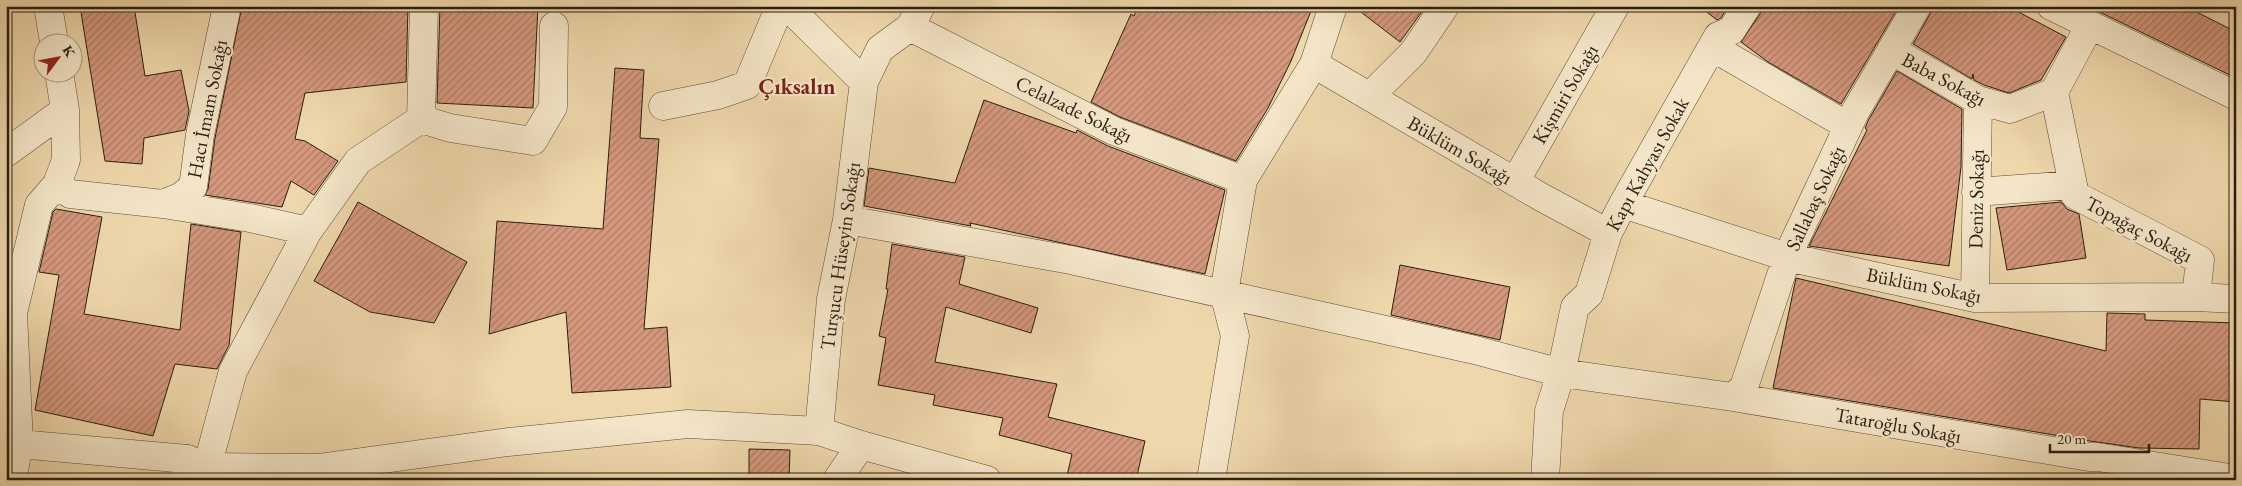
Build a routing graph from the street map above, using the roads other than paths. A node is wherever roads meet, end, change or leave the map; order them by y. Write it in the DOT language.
graph roads {
  1 [pos="48,6"];
  2 [pos="227,6"];
  3 [pos="424,6"];
  4 [pos="780,6"];
  5 [pos="787,6"];
  6 [pos="1333,6"];
  7 [pos="1444,6"];
  8 [pos="1615,6"];
  9 [pos="1747,6"];
  10 [pos="1917,6"];
  11 [pos="2052,6"];
  12 [pos="916,16"];
  13 [pos="2090,25"];
  14 [pos="554,26"];
  15 [pos="52,32"];
  16 [pos="1712,47"];
  17 [pos="1891,50"];
  18 [pos="1314,64"];
  19 [pos="61,82"];
  20 [pos="864,82"];
  21 [pos="2054,92"];
  22 [pos="1370,96"];
  23 [pos="2236,96"];
  24 [pos="1978,100"];
  25 [pos="663,106"];
  26 [pos="65,110"];
  27 [pos="421,119"];
  28 [pos="1848,126"];
  29 [pos="6,153"];
  30 [pos="1243,180"];
  31 [pos="1515,182"];
  32 [pos="57,184"];
  33 [pos="2073,185"];
  34 [pos="1976,192"];
  35 [pos="163,204"];
  36 [pos="1622,204"];
  37 [pos="847,220"];
  38 [pos="308,231"];
  39 [pos="1608,233"];
  40 [pos="1787,257"];
  41 [pos="1224,293"];
  42 [pos="2196,297"];
  43 [pos="1975,298"];
  44 [pos="2236,299"];
  45 [pos="1561,373"];
  46 [pos="1733,397"];
  47 [pos="819,431"];
  48 [pos="19,444"];
  49 [pos="862,445"];
  50 [pos="193,468"];
  51 [pos="2236,479"];
  52 [pos="12,480"];
  53 [pos="837,480"];
  54 [pos="986,480"];
  55 [pos="1211,480"];
  56 [pos="1545,480"];
  1 -- 15 [label="street"];
  2 -- 35 [label="street, Hacı İmam Sokağı"];
  3 -- 27 [label="street"];
  4 -- 25 [label="street"];
  5 -- 20 [label="street"];
  6 -- 18 [label="street"];
  7 -- 22 [label="street"];
  8 -- 31 [label="street, Kişmiri Sokağı"];
  9 -- 16 [label="street, Kapı Kahyası Sokak"];
  10 -- 17 [label="street, Sallabaş Sokağı"];
  11 -- 13 [label="street"];
  12 -- 20 [label="street, Turşucu Hüseyin Sokağı"];
  12 -- 30 [label="street, Celalzade Sokağı"];
  13 -- 21 [label="street"];
  13 -- 23 [label="street"];
  14 -- 27 [label="street"];
  16 -- 28 [label="street"];
  16 -- 36 [label="street, Kapı Kahyası Sokak"];
  17 -- 24 [label="street, Baba Sokağı"];
  17 -- 28 [label="street, Sallabaş Sokağı"];
  18 -- 22 [label="street, Büklüm Sokağı"];
  18 -- 30 [label="street"];
  19 -- 26 [label="street"];
  20 -- 37 [label="street, Turşucu Hüseyin Sokağı"];
  21 -- 24 [label="street, Baba Sokağı"];
  21 -- 33 [label="street, Topağaç Sokağı"];
  22 -- 31 [label="street, Büklüm Sokağı"];
  24 -- 34 [label="street, Deniz Sokağı"];
  26 -- 29 [label="street"];
  26 -- 32 [label="street"];
  27 -- 38 [label="street"];
  28 -- 40 [label="street, Sallabaş Sokağı"];
  30 -- 41 [label="street"];
  31 -- 39 [label="street, Büklüm Sokağı"];
  32 -- 35 [label="street"];
  32 -- 48 [label="street"];
  33 -- 34 [label="street"];
  33 -- 42 [label="street, Topağaç Sokağı"];
  34 -- 43 [label="street, Deniz Sokağı"];
  35 -- 38 [label="street"];
  36 -- 39 [label="street, Kapı Kahyası Sokak"];
  36 -- 40 [label="street, Büklüm Sokağı"];
  37 -- 41 [label="street, Tataroğlu Sokağı"];
  37 -- 47 [label="street, Turşucu Hüseyin Sokağı"];
  38 -- 50 [label="street"];
  39 -- 45 [label="street, Kapı Kahyası Sokak"];
  40 -- 43 [label="street, Büklüm Sokağı"];
  40 -- 46 [label="street, Sallabaş Sokağı"];
  41 -- 45 [label="street, Tataroğlu Sokağı"];
  41 -- 55 [label="street"];
  42 -- 43 [label="street, Büklüm Sokağı"];
  42 -- 44 [label="street, Büklüm Sokağı"];
  45 -- 46 [label="street, Tataroğlu Sokağı"];
  45 -- 56 [label="street, Kapı Kahyası Sokak"];
  46 -- 51 [label="street, Tataroğlu Sokağı"];
  47 -- 49 [label="street"];
  47 -- 50 [label="street"];
  48 -- 50 [label="street"];
  48 -- 52 [label="street"];
  49 -- 53 [label="street"];
  49 -- 54 [label="street"];
}
